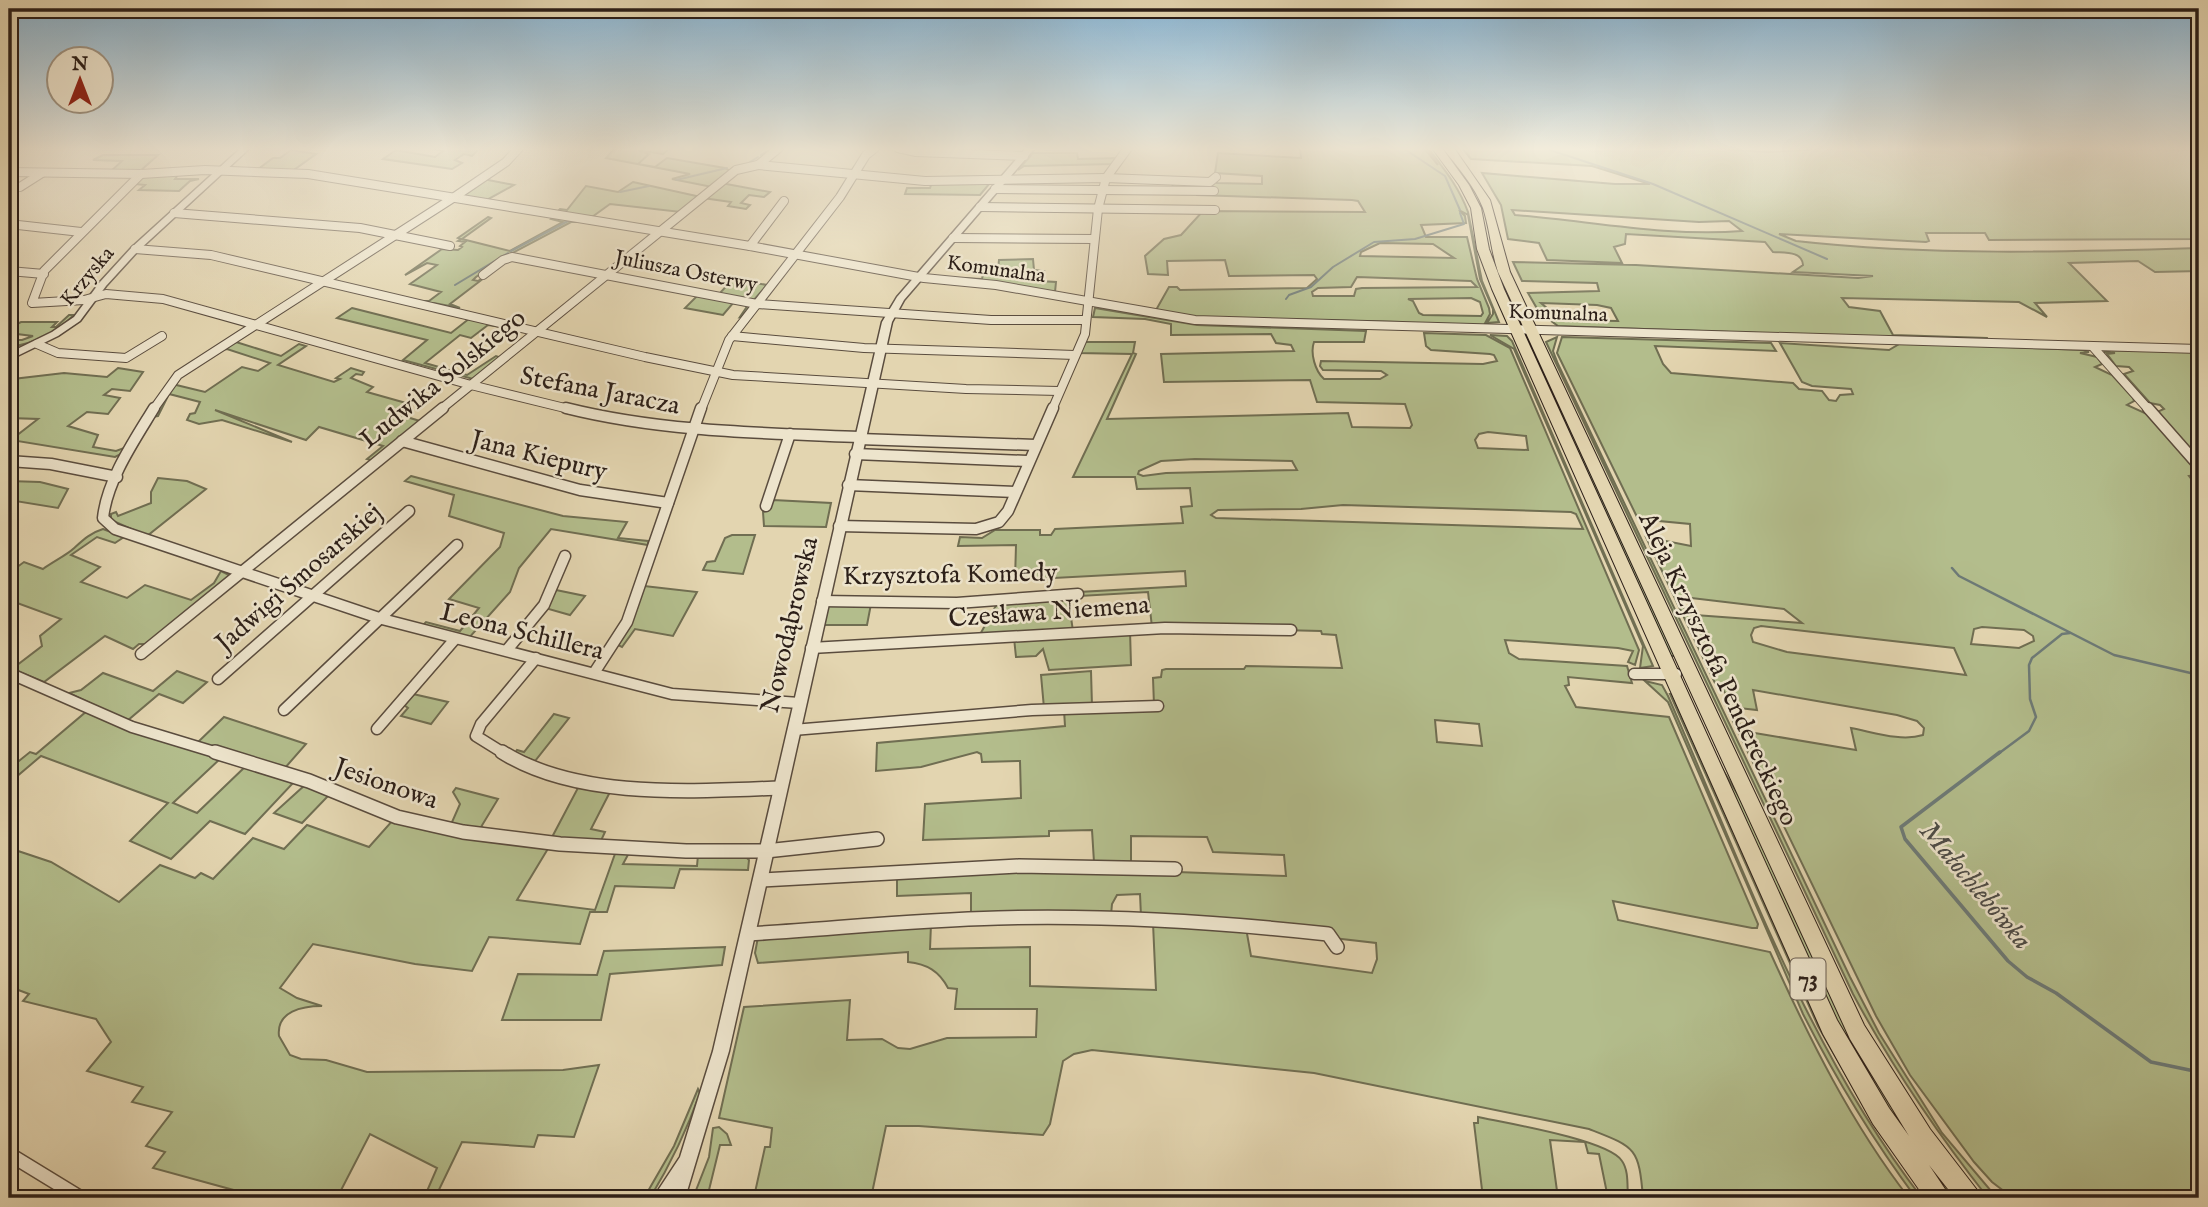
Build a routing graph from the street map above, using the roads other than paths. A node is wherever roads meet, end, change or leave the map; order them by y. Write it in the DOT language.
graph roads {
  1 [pos="110,204"];
  2 [pos="185,204"];
  3 [pos="443,204"];
  4 [pos="493,204"];
  5 [pos="694,204"];
  6 [pos="781,204"];
  7 [pos="833,204"];
  8 [pos="982,204"];
  9 [pos="1099,204"];
  10 [pos="1474,204"];
  11 [pos="1487,204"];
  12 [pos="980,207"];
  13 [pos="1098,209"];
  14 [pos="1214,210"];
  15 [pos="174,214"];
  16 [pos="9,225"];
  17 [pos="662,231"];
  18 [pos="81,232"];
  19 [pos="394,234"];
  20 [pos="953,238"];
  21 [pos="1094,239"];
  22 [pos="450,246"];
  23 [pos="750,246"];
  24 [pos="135,249"];
  25 [pos="796,254"];
  26 [pos="9,271"];
  27 [pos="44,274"];
  28 [pos="483,275"];
  29 [pos="608,275"];
  30 [pos="919,277"];
  31 [pos="324,280"];
  32 [pos="94,296"];
  33 [pos="1087,302"];
  34 [pos="757,304"];
  35 [pos="890,314"];
  36 [pos="1086,320"];
  37 [pos="256,324"];
  38 [pos="1524,330"];
  39 [pos="538,331"];
  40 [pos="162,336"];
  41 [pos="732,336"];
  42 [pos="37,344"];
  43 [pos="2093,347"];
  44 [pos="880,348"];
  45 [pos="2199,349"];
  46 [pos="9,351"];
  47 [pos="22,351"];
  48 [pos="1075,355"];
  49 [pos="9,357"];
  50 [pos="717,370"];
  51 [pos="871,383"];
  52 [pos="471,386"];
  53 [pos="1059,391"];
  54 [pos="693,430"];
  55 [pos="790,434"];
  56 [pos="859,438"];
  57 [pos="402,441"];
  58 [pos="1035,445"];
  59 [pos="855,454"];
  60 [pos="9,461"];
  61 [pos="1027,461"];
  62 [pos="2199,466"];
  63 [pos="117,477"];
  64 [pos="848,485"];
  65 [pos="1015,492"];
  66 [pos="668,503"];
  67 [pos="766,506"];
  68 [pos="409,511"];
  69 [pos="839,526"];
  70 [pos="457,545"];
  71 [pos="565,556"];
  72 [pos="240,573"];
  73 [pos="1078,594"];
  74 [pos="312,598"];
  75 [pos="822,601"];
  76 [pos="382,620"];
  77 [pos="1291,630"];
  78 [pos="455,639"];
  79 [pos="811,648"];
  80 [pos="507,650"];
  81 [pos="141,654"];
  82 [pos="536,658"];
  83 [pos="9,673"];
  84 [pos="594,673"];
  85 [pos="1634,674"];
  86 [pos="1680,674"];
  87 [pos="218,679"];
  88 [pos="799,703"];
  89 [pos="1158,706"];
  90 [pos="284,710"];
  91 [pos="377,729"];
  92 [pos="793,730"];
  93 [pos="780,788"];
  94 [pos="877,839"];
  95 [pos="766,851"];
  96 [pos="1175,869"];
  97 [pos="760,880"];
  98 [pos="748,934"];
  99 [pos="1337,947"];
  100 [pos="9,1154"];
  101 [pos="689,1158"];
  102 [pos="81,1198"];
  103 [pos="663,1198"];
  104 [pos="676,1198"];
  105 [pos="1939,1198"];
  106 [pos="1969,1198"];
  1 -- 18 [label="street"];
  2 -- 15 [label="street, Krzyska"];
  3 -- 19 [label="street"];
  4 -- 17 [label="street, Komunalna"];
  5 -- 17 [label="street, Ludwika Solskiego"];
  6 -- 23 [label="street"];
  7 -- 25 [label="street"];
  8 -- 12 [label="street, Nowodąbrowska"];
  9 -- 13 [label="street"];
  10 -- 38 [label="main road, Aleja Krzysztofa Pendereckiego / 73"];
  11 -- 38 [label="main road, Aleja Krzysztofa Pendereckiego / 73"];
  12 -- 13 [label="street"];
  12 -- 20 [label="street, Nowodąbrowska"];
  13 -- 14 [label="street"];
  13 -- 21 [label="street"];
  15 -- 19 [label="street"];
  15 -- 24 [label="street, Krzyska"];
  16 -- 18 [label="street"];
  17 -- 23 [label="street, Komunalna"];
  17 -- 29 [label="street, Ludwika Solskiego"];
  18 -- 27 [label="street"];
  19 -- 22 [label="street"];
  19 -- 31 [label="street"];
  20 -- 21 [label="street"];
  20 -- 30 [label="street, Nowodąbrowska"];
  21 -- 33 [label="street"];
  23 -- 25 [label="street, Komunalna"];
  24 -- 31 [label="street"];
  24 -- 32 [label="street, Krzyska"];
  25 -- 30 [label="street, Komunalna"];
  25 -- 34 [label="street"];
  26 -- 27 [label="street"];
  27 -- 32 [label="street, Stefana Jaracza"];
  28 -- 29 [label="street, Juliusza Osterwy"];
  29 -- 34 [label="street, Juliusza Osterwy"];
  29 -- 39 [label="street, Ludwika Solskiego"];
  30 -- 33 [label="street, Komunalna"];
  30 -- 35 [label="street, Nowodąbrowska"];
  31 -- 37 [label="street"];
  31 -- 39 [label="street"];
  32 -- 37 [label="street, Stefana Jaracza"];
  32 -- 42 [label="street, Krzyska"];
  33 -- 36 [label="street"];
  33 -- 38 [label="street, Komunalna"];
  34 -- 35 [label="street, Juliusza Osterwy"];
  34 -- 41 [label="street"];
  35 -- 36 [label="street, Juliusza Osterwy"];
  35 -- 44 [label="street, Nowodąbrowska"];
  36 -- 48 [label="street"];
  37 -- 52 [label="street, Stefana Jaracza"];
  37 -- 63 [label="street"];
  38 -- 43 [label="street, Komunalna"];
  38 -- 86 [label="main road, Aleja Krzysztofa Pendereckiego / 73"];
  39 -- 50 [label="street"];
  39 -- 52 [label="street, Ludwika Solskiego"];
  40 -- 42 [label="street"];
  41 -- 44 [label="street"];
  41 -- 50 [label="street"];
  42 -- 47 [label="street, Krzyska"];
  43 -- 45 [label="street, Komunalna"];
  43 -- 62 [label="street"];
  44 -- 48 [label="street"];
  44 -- 51 [label="street, Nowodąbrowska"];
  46 -- 47 [label="street"];
  47 -- 49 [label="street, Krzyska"];
  48 -- 53 [label="street"];
  50 -- 51 [label="street"];
  50 -- 54 [label="street"];
  51 -- 53 [label="street"];
  51 -- 56 [label="street, Nowodąbrowska"];
  52 -- 54 [label="street, Stefana Jaracza"];
  52 -- 57 [label="street, Ludwika Solskiego"];
  53 -- 58 [label="street"];
  54 -- 55 [label="street, Stefana Jaracza"];
  54 -- 66 [label="street"];
  55 -- 56 [label="street, Stefana Jaracza"];
  55 -- 67 [label="street"];
  56 -- 58 [label="street, Stefana Jaracza"];
  56 -- 59 [label="street, Nowodąbrowska"];
  57 -- 66 [label="street, Jana Kiepury"];
  57 -- 72 [label="street, Ludwika Solskiego"];
  58 -- 61 [label="street"];
  59 -- 61 [label="street"];
  59 -- 64 [label="street, Nowodąbrowska"];
  60 -- 63 [label="street"];
  61 -- 65 [label="street"];
  63 -- 72 [label="street, Leona Schillera"];
  64 -- 65 [label="street"];
  64 -- 69 [label="street, Nowodąbrowska"];
  65 -- 69 [label="street"];
  66 -- 84 [label="street"];
  68 -- 74 [label="street, Jadwigi Smosarskiej"];
  69 -- 75 [label="street, Nowodąbrowska"];
  70 -- 76 [label="street"];
  71 -- 80 [label="street"];
  72 -- 74 [label="street, Leona Schillera"];
  72 -- 81 [label="street, Ludwika Solskiego"];
  73 -- 75 [label="street, Krzysztofa Komedy"];
  74 -- 76 [label="street, Leona Schillera"];
  74 -- 87 [label="street, Jadwigi Smosarskiej"];
  75 -- 79 [label="street, Nowodąbrowska"];
  76 -- 78 [label="street, Leona Schillera"];
  76 -- 90 [label="street"];
  77 -- 79 [label="street, Czesława Niemena"];
  78 -- 80 [label="street, Leona Schillera"];
  78 -- 91 [label="street"];
  79 -- 88 [label="street, Nowodąbrowska"];
  80 -- 82 [label="street, Leona Schillera"];
  82 -- 84 [label="street, Leona Schillera"];
  82 -- 93 [label="street"];
  83 -- 95 [label="street, Jesionowa"];
  84 -- 88 [label="street, Leona Schillera"];
  85 -- 86 [label="street"];
  86 -- 105 [label="main road, Aleja Krzysztofa Pendereckiego / 73"];
  86 -- 106 [label="main road, Aleja Krzysztofa Pendereckiego / 73"];
  88 -- 92 [label="street, Nowodąbrowska"];
  89 -- 92 [label="street"];
  92 -- 93 [label="street, Nowodąbrowska"];
  93 -- 95 [label="street, Nowodąbrowska"];
  94 -- 95 [label="street, Jesionowa"];
  95 -- 97 [label="street, Nowodąbrowska"];
  96 -- 97 [label="street"];
  97 -- 98 [label="street, Nowodąbrowska"];
  98 -- 99 [label="street"];
  98 -- 101 [label="street, Nowodąbrowska"];
  100 -- 102 [label="street"];
  101 -- 103 [label="street, Nowodąbrowska"];
  101 -- 104 [label="street, Nowodąbrowska"];
}
